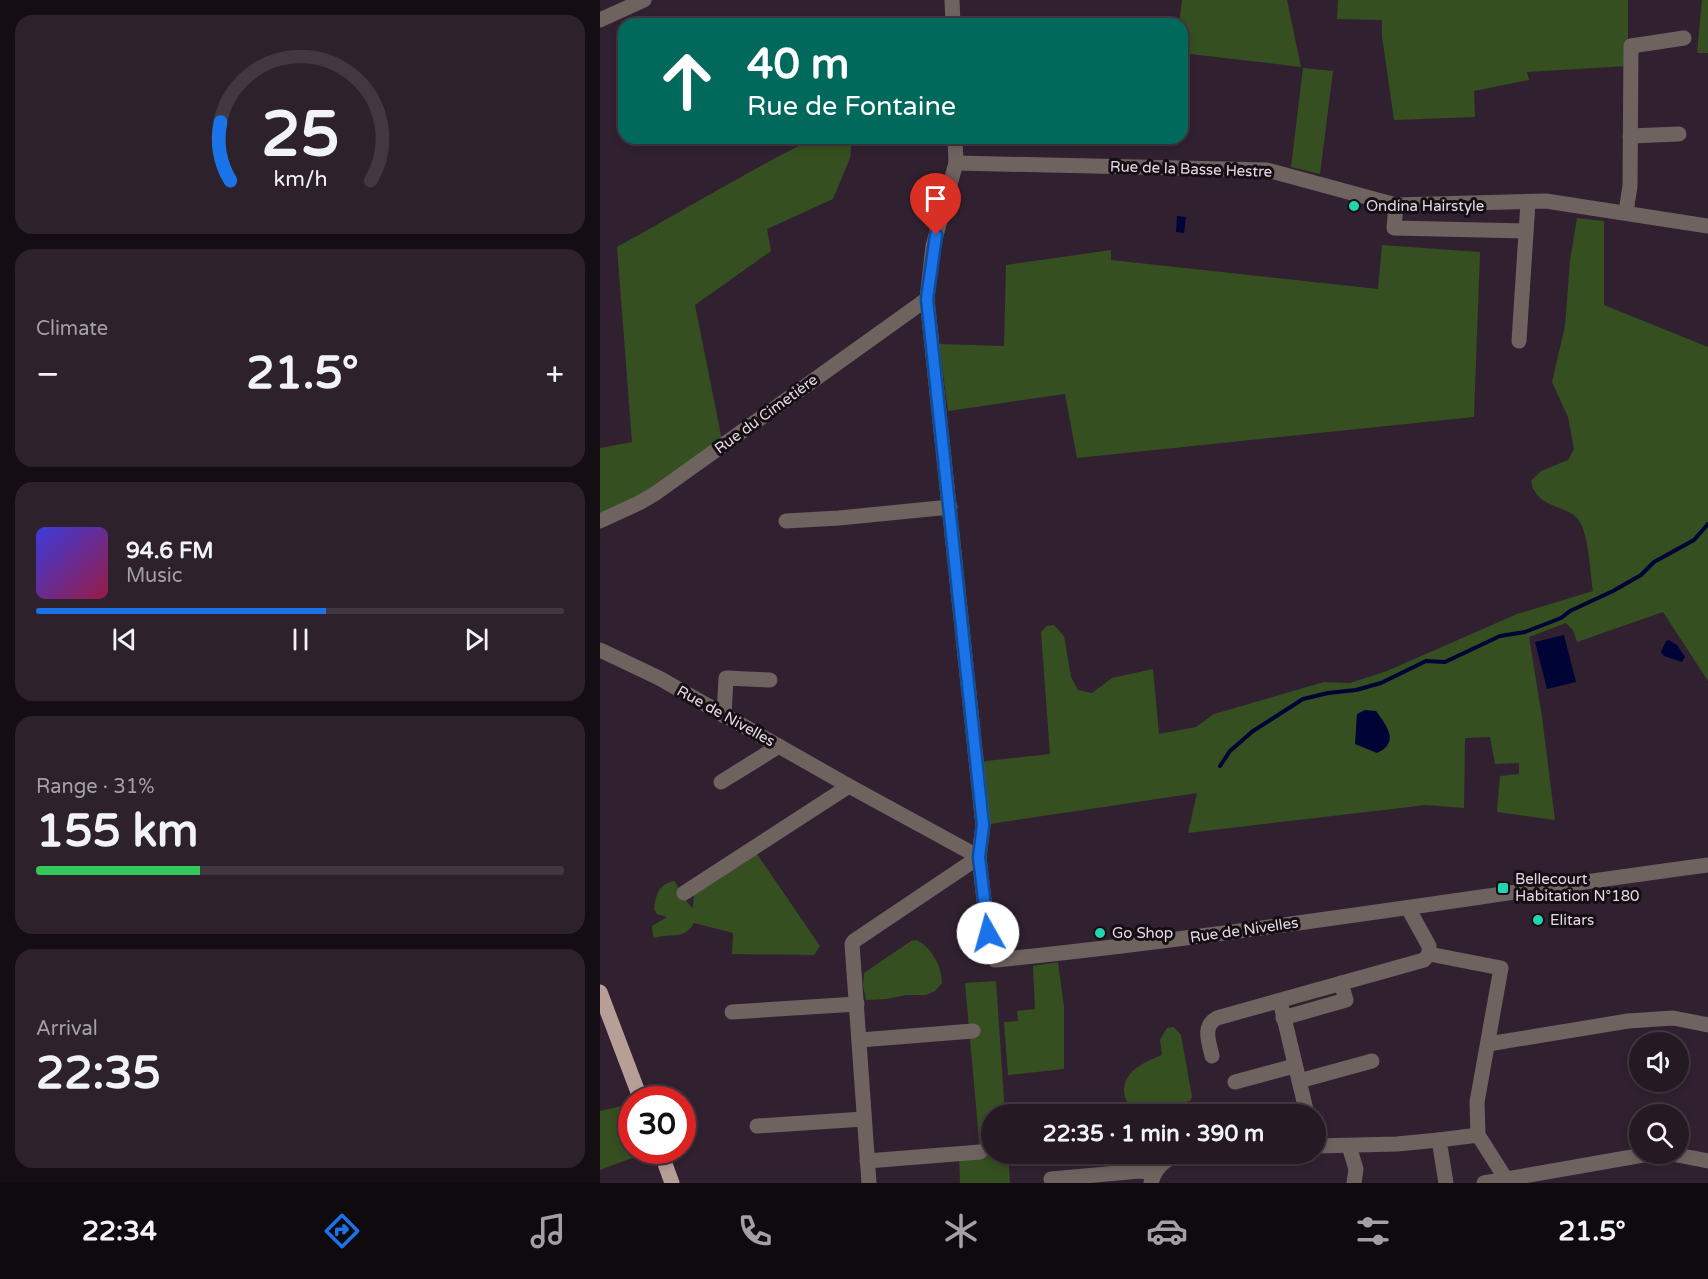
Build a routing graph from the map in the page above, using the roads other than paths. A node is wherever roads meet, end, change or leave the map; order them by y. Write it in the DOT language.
graph roads {
  1 [pos="645,0"];
  2 [pos="952,0"];
  3 [pos="953,18"];
  4 [pos="600,20"];
  5 [pos="1684,38"];
  6 [pos="1679,134"];
  7 [pos="1630,136"];
  8 [pos="955,144"];
  9 [pos="956,163"];
  10 [pos="1528,202"];
  11 [pos="1396,205"];
  12 [pos="1626,212"];
  13 [pos="1708,226"];
  14 [pos="1526,231"];
  15 [pos="927,299"];
  16 [pos="1519,340"];
  17 [pos="950,507"];
  18 [pos="600,521"];
  19 [pos="786,521"];
  20 [pos="600,650"];
  21 [pos="770,680"];
  22 [pos="724,716"];
  23 [pos="780,746"];
  24 [pos="721,782"];
  25 [pos="849,786"];
  26 [pos="979,857"];
  27 [pos="1708,865"];
  28 [pos="684,893"];
  29 [pos="1408,908"];
  30 [pos="1429,954"];
  31 [pos="1341,983"];
  32 [pos="600,992"];
  33 [pos="1280,1001"];
  34 [pos="857,1004"];
  35 [pos="732,1012"];
  36 [pos="1283,1018"];
  37 [pos="1708,1025"];
  38 [pos="973,1031"];
  39 [pos="860,1040"];
  40 [pos="1488,1044"];
  41 [pos="1212,1056"];
  42 [pos="1372,1061"];
  43 [pos="1297,1074"];
  44 [pos="1235,1082"];
  45 [pos="636,1086"];
  46 [pos="1304,1104"];
  47 [pos="864,1119"];
  48 [pos="757,1126"];
  49 [pos="1478,1135"];
  50 [pos="1439,1140"];
  51 [pos="1326,1146"];
  52 [pos="1348,1146"];
  53 [pos="980,1151"];
  54 [pos="1629,1157"];
  55 [pos="1689,1157"];
  56 [pos="867,1161"];
  57 [pos="1708,1161"];
  58 [pos="665,1164"];
  59 [pos="1163,1164"];
  60 [pos="1152,1178"];
  61 [pos="1051,1179"];
  62 [pos="1506,1179"];
  63 [pos="672,1183"];
  64 [pos="869,1183"];
  65 [pos="1354,1183"];
  66 [pos="1446,1183"];
  67 [pos="1484,1183"];
  1 -- 4 [label="street"];
  2 -- 3 [label="street"];
  5 -- 7 [label="street"];
  6 -- 7 [label="street"];
  7 -- 12 [label="street"];
  8 -- 9 [label="street"];
  9 -- 11 [label="street, Rue de la Basse Hestre"];
  9 -- 15 [label="street"];
  10 -- 11 [label="street, Rue de la Basse Hestre"];
  10 -- 12 [label="street, Rue de la Basse Hestre"];
  10 -- 14 [label="street"];
  11 -- 14 [label="street"];
  12 -- 13 [label="street, Rue de la Basse Hestre"];
  14 -- 16 [label="street"];
  15 -- 17 [label="street"];
  15 -- 18 [label="street, Rue du Cimetière"];
  17 -- 19 [label="street"];
  17 -- 26 [label="street"];
  20 -- 22 [label="street, Rue de Nivelles"];
  21 -- 22 [label="street"];
  22 -- 23 [label="street, Rue de Nivelles"];
  23 -- 24 [label="street"];
  23 -- 25 [label="street, Rue de Nivelles"];
  25 -- 26 [label="street, Rue de Nivelles"];
  25 -- 28 [label="street"];
  26 -- 29 [label="street, Rue de Nivelles"];
  26 -- 34 [label="street"];
  27 -- 29 [label="street, Rue de Nivelles"];
  29 -- 30 [label="street"];
  30 -- 31 [label="street"];
  30 -- 40 [label="street"];
  31 -- 33 [label="street"];
  31 -- 36 [label="street"];
  32 -- 45 [label="main road"];
  33 -- 36 [label="street"];
  33 -- 41 [label="street"];
  34 -- 35 [label="street"];
  34 -- 39 [label="street"];
  36 -- 43 [label="street"];
  37 -- 40 [label="street"];
  38 -- 39 [label="street"];
  39 -- 47 [label="street"];
  40 -- 49 [label="street"];
  42 -- 43 [label="street"];
  43 -- 44 [label="street"];
  43 -- 46 [label="street"];
  47 -- 48 [label="street"];
  47 -- 56 [label="street"];
  49 -- 50 [label="street"];
  49 -- 62 [label="street"];
  50 -- 52 [label="street"];
  50 -- 66 [label="street"];
  51 -- 52 [label="street"];
  52 -- 65 [label="street"];
  53 -- 56 [label="street"];
  54 -- 62 [label="street"];
  55 -- 57 [label="street"];
  56 -- 64 [label="street"];
  58 -- 63 [label="main road"];
  59 -- 60 [label="street"];
  60 -- 61 [label="street"];
  62 -- 67 [label="street"];
}
